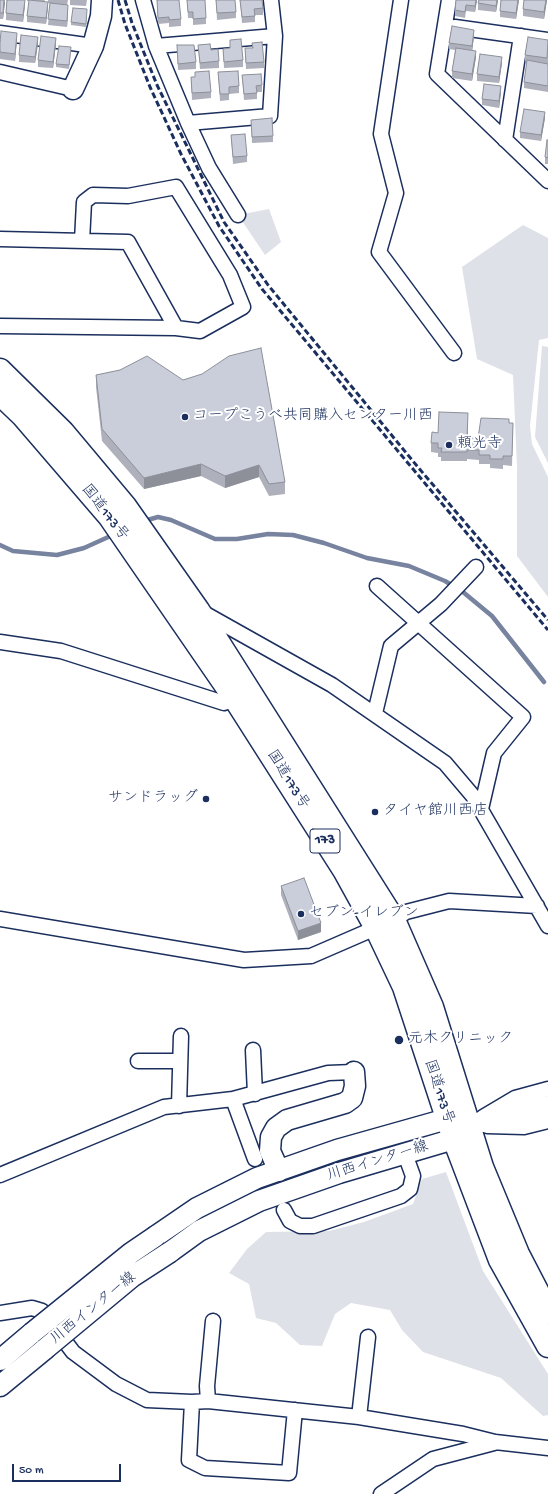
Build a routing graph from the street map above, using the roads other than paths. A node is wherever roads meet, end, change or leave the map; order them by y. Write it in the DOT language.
graph roads {
  1 [pos="102,0"];
  2 [pos="143,0"];
  3 [pos="271,0"];
  4 [pos="401,0"];
  5 [pos="449,0"];
  6 [pos="445,26"];
  7 [pos="0,33"];
  8 [pos="275,36"];
  9 [pos="521,36"];
  10 [pos="548,40"];
  11 [pos="93,46"];
  12 [pos="156,46"];
  13 [pos="0,72"];
  14 [pos="74,89"];
  15 [pos="188,123"];
  16 [pos="505,140"];
  17 [pos="548,181"];
  18 [pos="238,215"];
  19 [pos="0,239"];
  20 [pos="82,241"];
  21 [pos="0,326"];
  22 [pos="176,328"];
  23 [pos="454,353"];
  24 [pos="0,370"];
  25 [pos="0,394"];
  26 [pos="476,568"];
  27 [pos="377,586"];
  28 [pos="198,610"];
  29 [pos="418,624"];
  30 [pos="0,642"];
  31 [pos="243,696"];
  32 [pos="375,713"];
  33 [pos="481,809"];
  34 [pos="537,906"];
  35 [pos="0,919"];
  36 [pos="385,924"];
  37 [pos="548,926"];
  38 [pos="181,1036"];
  39 [pos="253,1050"];
  40 [pos="138,1061"];
  41 [pos="180,1061"];
  42 [pos="354,1072"];
  43 [pos="548,1089"];
  44 [pos="255,1094"];
  45 [pos="233,1100"];
  46 [pos="179,1106"];
  47 [pos="548,1106"];
  48 [pos="447,1119"];
  49 [pos="548,1121"];
  50 [pos="461,1132"];
  51 [pos="406,1154"];
  52 [pos="255,1158"];
  53 [pos="279,1170"];
  54 [pos="0,1175"];
  55 [pos="284,1210"];
  56 [pos="548,1312"];
  57 [pos="0,1313"];
  58 [pos="213,1321"];
  59 [pos="368,1337"];
  60 [pos="548,1346"];
  61 [pos="0,1360"];
  62 [pos="0,1386"];
  63 [pos="208,1401"];
  64 [pos="192,1402"];
  65 [pos="295,1410"];
  66 [pos="359,1416"];
  67 [pos="495,1442"];
  68 [pos="548,1448"];
  69 [pos="390,1492"];
  1 -- 11 [label="main road"];
  2 -- 12 [label="street"];
  3 -- 8 [label="street"];
  4 -- 23 [label="street"];
  5 -- 6 [label="street"];
  6 -- 9 [label="street"];
  6 -- 16 [label="street"];
  7 -- 11 [label="street"];
  8 -- 12 [label="street"];
  8 -- 15 [label="street"];
  9 -- 10 [label="street"];
  9 -- 16 [label="street"];
  11 -- 14 [label="main road"];
  12 -- 15 [label="street"];
  13 -- 14 [label="street"];
  15 -- 18 [label="street"];
  16 -- 17 [label="street"];
  19 -- 20 [label="street"];
  20 -- 22 [label="street"];
  20 -- 22 [label="street"];
  21 -- 22 [label="street"];
  24 -- 28 [label="highway, 国道173号 / 173"];
  25 -- 31 [label="highway, 国道173号 / 173"];
  26 -- 29 [label="street"];
  27 -- 29 [label="street"];
  28 -- 31 [label="highway, 国道173号 / 173"];
  28 -- 32 [label="street"];
  29 -- 32 [label="street"];
  29 -- 33 [label="street"];
  30 -- 31 [label="street"];
  31 -- 36 [label="highway, 国道173号 / 173"];
  32 -- 33 [label="street"];
  33 -- 34 [label="street"];
  34 -- 36 [label="street"];
  34 -- 37 [label="street"];
  35 -- 36 [label="street"];
  36 -- 48 [label="highway, 国道173号 / 173"];
  36 -- 50 [label="highway, 国道173号 / 173"];
  38 -- 41 [label="street"];
  39 -- 44 [label="street"];
  40 -- 41 [label="street"];
  41 -- 46 [label="street"];
  42 -- 44 [label="street"];
  42 -- 53 [label="main road"];
  43 -- 50 [label="street"];
  44 -- 45 [label="street"];
  45 -- 46 [label="street"];
  45 -- 52 [label="street"];
  46 -- 54 [label="street"];
  47 -- 50 [label="main road, 川西インター線"];
  48 -- 50 [label="highway, 国道173号 / 173"];
  48 -- 53 [label="main road, 川西インター線"];
  49 -- 50 [label="street"];
  50 -- 51 [label="main road, 川西インター線"];
  50 -- 56 [label="highway, 国道173号 / 173"];
  50 -- 60 [label="highway, 国道173号 / 173"];
  51 -- 55 [label="street"];
  51 -- 62 [label="main road, 川西インター線, bridge"];
  53 -- 61 [label="main road, 川西インター線, bridge"];
  57 -- 64 [label="street"];
  58 -- 63 [label="street"];
  59 -- 66 [label="street"];
  63 -- 64 [label="street"];
  63 -- 65 [label="street"];
  64 -- 65 [label="street"];
  65 -- 66 [label="street"];
  66 -- 67 [label="street"];
  67 -- 68 [label="street"];
  67 -- 69 [label="street"];
}
